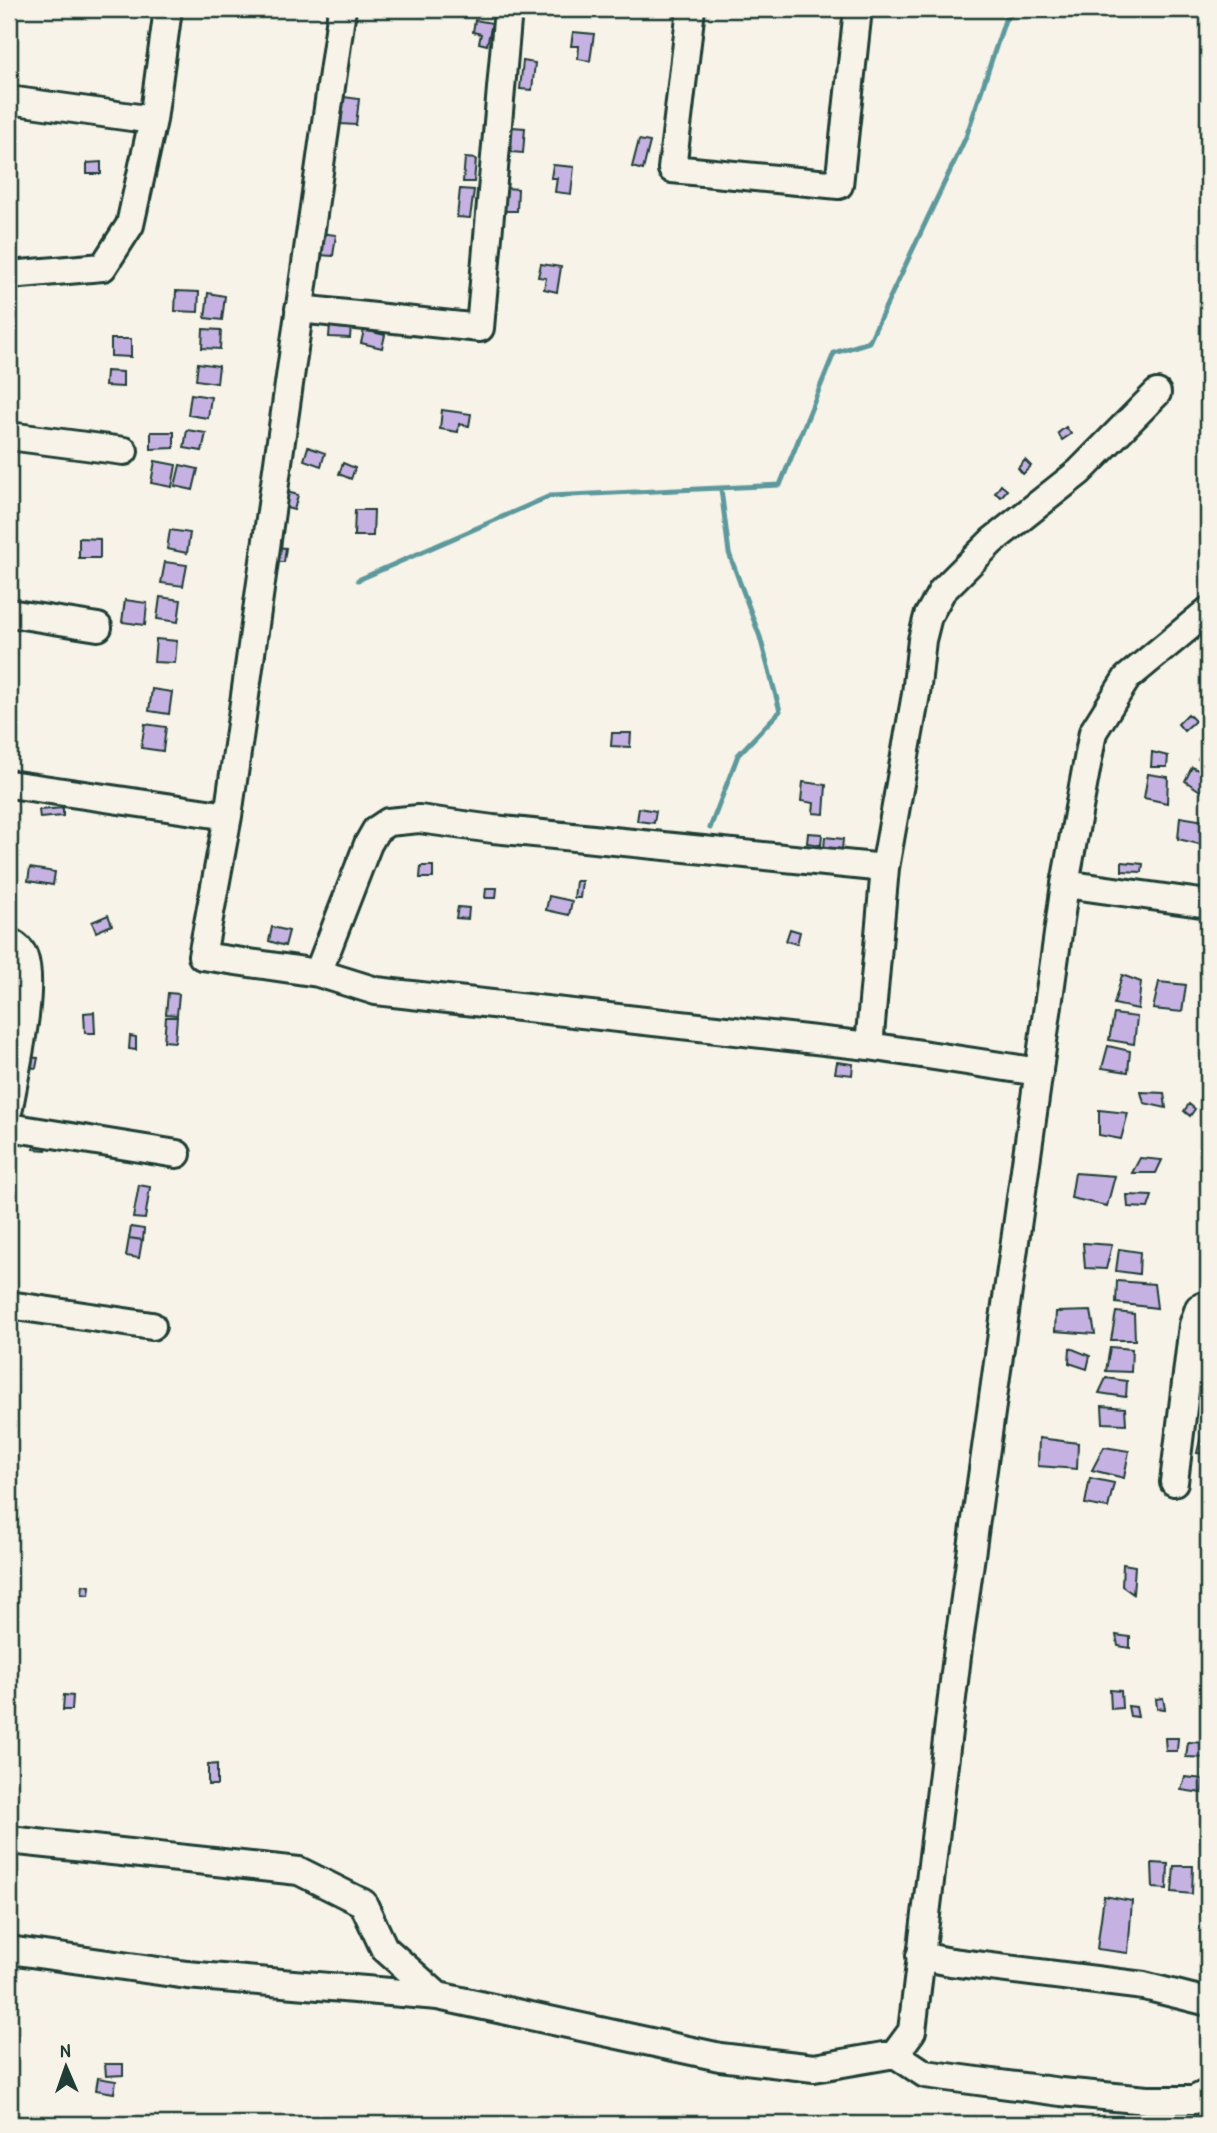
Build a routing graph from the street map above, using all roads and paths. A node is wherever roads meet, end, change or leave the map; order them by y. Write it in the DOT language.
graph roads {
  1 [pos="168,9"];
  2 [pos="342,9"];
  3 [pos="508,9"];
  4 [pos="691,9"];
  5 [pos="858,9"];
  6 [pos="9,100"];
  7 [pos="153,120"];
  8 [pos="9,275"];
  9 [pos="299,309"];
  10 [pos="1157,393"];
  11 [pos="9,436"];
  12 [pos="124,451"];
  13 [pos="1208,611"];
  14 [pos="9,613"];
  15 [pos="98,627"];
  16 [pos="9,784"];
  17 [pos="228,816"];
  18 [pos="884,868"];
  19 [pos="1065,884"];
  20 [pos="1208,904"];
  21 [pos="9,942"];
  22 [pos="318,973"];
  23 [pos="869,1046"];
  24 [pos="1039,1072"];
  25 [pos="9,1108"];
  26 [pos="9,1127"];
  27 [pos="177,1154"];
  28 [pos="1208,1304"];
  29 [pos="9,1305"];
  30 [pos="152,1326"];
  31 [pos="1174,1482"];
  32 [pos="9,1840"];
  33 [pos="9,1950"];
  34 [pos="919,1956"];
  35 [pos="438,1996"];
  36 [pos="1208,2002"];
  37 [pos="895,2054"];
  38 [pos="1208,2093"];
  1 -- 7 [label="street"];
  2 -- 9 [label="street"];
  3 -- 9 [label="street"];
  4 -- 5 [label="street"];
  6 -- 7 [label="street"];
  7 -- 8 [label="street"];
  9 -- 17 [label="street"];
  10 -- 18 [label="street"];
  11 -- 12 [label="street"];
  13 -- 19 [label="street"];
  14 -- 15 [label="street"];
  16 -- 17 [label="street"];
  17 -- 22 [label="street"];
  18 -- 22 [label="street"];
  18 -- 23 [label="street"];
  19 -- 20 [label="street"];
  19 -- 24 [label="street"];
  21 -- 25 [label="street"];
  22 -- 23 [label="street"];
  23 -- 24 [label="street"];
  24 -- 34 [label="street"];
  26 -- 27 [label="street"];
  28 -- 31 [label="street"];
  29 -- 30 [label="street"];
  32 -- 35 [label="street"];
  33 -- 35 [label="street"];
  34 -- 36 [label="street"];
  34 -- 37 [label="street"];
  35 -- 37 [label="street"];
  37 -- 38 [label="street"];
}
